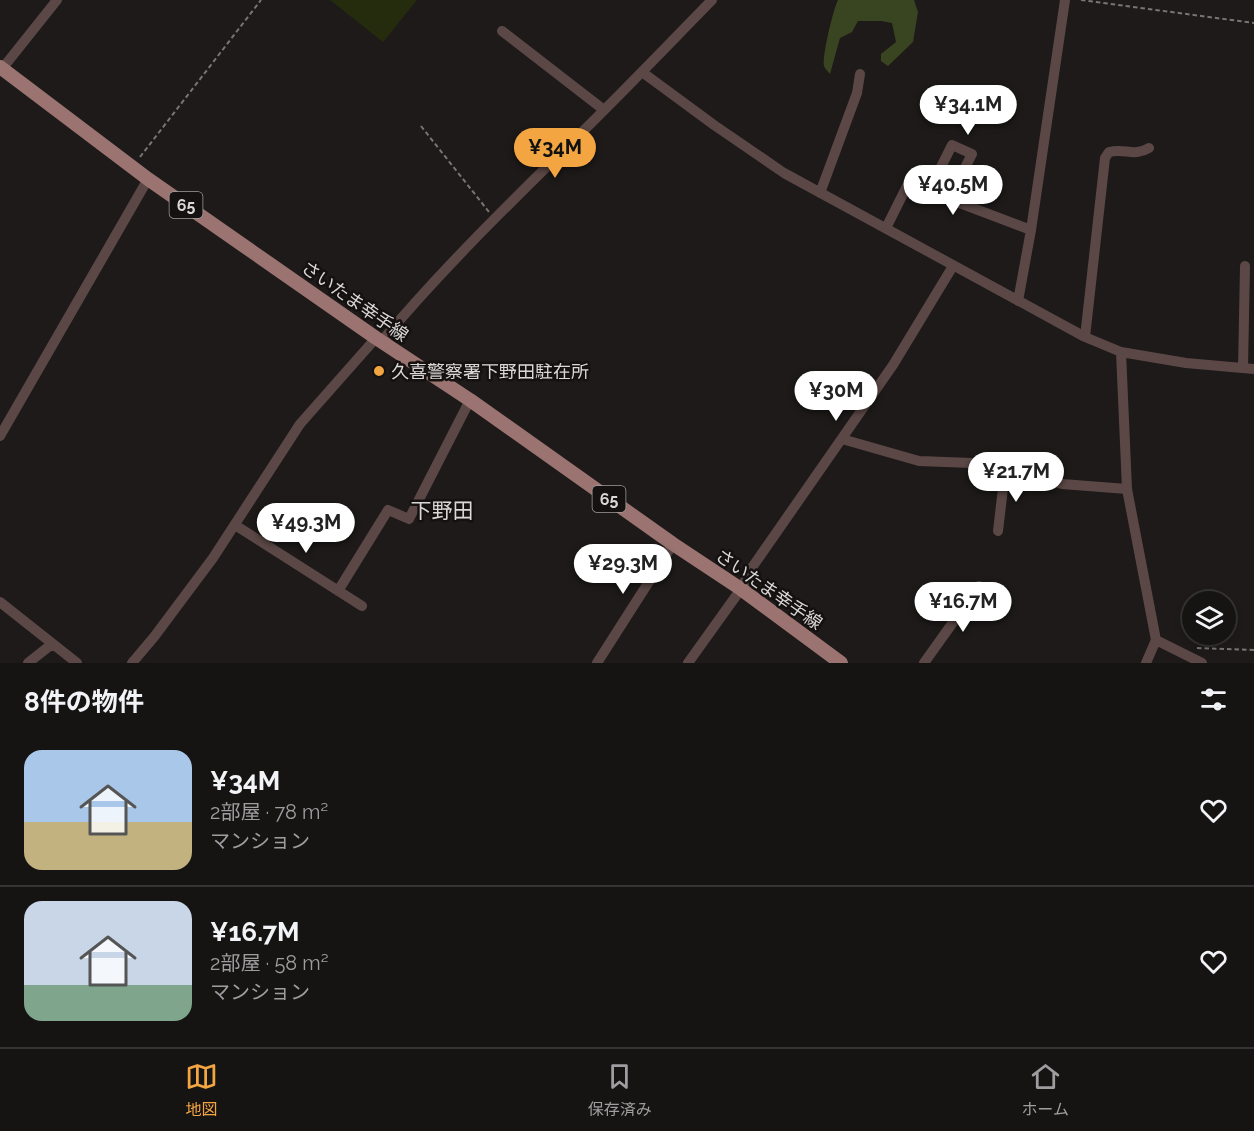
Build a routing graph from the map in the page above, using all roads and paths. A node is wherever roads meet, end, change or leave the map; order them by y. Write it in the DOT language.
graph roads {
  1 [pos="57,0"];
  2 [pos="261,0"];
  3 [pos="1065,0"];
  4 [pos="1081,0"];
  5 [pos="705,2"];
  6 [pos="1254,23"];
  7 [pos="502,31"];
  8 [pos="1,68"];
  9 [pos="642,72"];
  10 [pos="860,74"];
  11 [pos="604,110"];
  12 [pos="421,126"];
  13 [pos="1149,148"];
  14 [pos="132,167"];
  15 [pos="148,179"];
  16 [pos="929,191"];
  17 [pos="820,193"];
  18 [pos="949,199"];
  19 [pos="494,219"];
  20 [pos="886,228"];
  21 [pos="1031,230"];
  22 [pos="953,266"];
  23 [pos="1245,266"];
  24 [pos="1018,301"];
  25 [pos="1085,337"];
  26 [pos="378,340"];
  27 [pos="1121,352"];
  28 [pos="1248,368"];
  29 [pos="470,400"];
  30 [pos="0,436"];
  31 [pos="842,439"];
  32 [pos="1005,471"];
  33 [pos="1127,489"];
  34 [pos="235,525"];
  35 [pos="998,531"];
  36 [pos="673,544"];
  37 [pos="979,586"];
  38 [pos="741,589"];
  39 [pos="338,591"];
  40 [pos="0,602"];
  41 [pos="362,606"];
  42 [pos="1156,640"];
  43 [pos="52,644"];
  44 [pos="1175,650"];
  45 [pos="1254,650"];
  46 [pos="28,663"];
  47 [pos="77,663"];
  48 [pos="132,663"];
  49 [pos="597,663"];
  50 [pos="688,663"];
  51 [pos="841,663"];
  52 [pos="924,663"];
  53 [pos="1146,663"];
  54 [pos="1202,663"];
  1 -- 8 [label="street"];
  2 -- 14 [label="path"];
  3 -- 21 [label="street"];
  4 -- 6 [label="path"];
  5 -- 9 [label="street"];
  7 -- 11 [label="street"];
  8 -- 14 [label="main road, さいたま幸手線 / 65"];
  9 -- 11 [label="street"];
  9 -- 17 [label="street"];
  10 -- 17 [label="street"];
  11 -- 19 [label="street"];
  12 -- 19 [label="path"];
  13 -- 25 [label="street"];
  14 -- 15 [label="main road, さいたま幸手線 / 65"];
  15 -- 26 [label="main road, さいたま幸手線 / 65"];
  15 -- 30 [label="street"];
  16 -- 18 [label="street"];
  16 -- 18 [label="street"];
  16 -- 20 [label="street"];
  17 -- 20 [label="street"];
  18 -- 21 [label="street"];
  19 -- 26 [label="street"];
  20 -- 22 [label="street"];
  21 -- 24 [label="street"];
  22 -- 24 [label="street"];
  22 -- 31 [label="street"];
  23 -- 28 [label="street"];
  24 -- 25 [label="street"];
  25 -- 27 [label="street"];
  26 -- 29 [label="main road, さいたま幸手線 / 65"];
  26 -- 34 [label="street"];
  27 -- 28 [label="street"];
  27 -- 33 [label="street"];
  29 -- 36 [label="main road, さいたま幸手線 / 65"];
  29 -- 39 [label="street"];
  31 -- 32 [label="street"];
  31 -- 38 [label="street"];
  32 -- 33 [label="street"];
  32 -- 35 [label="street"];
  33 -- 42 [label="street"];
  34 -- 39 [label="street"];
  34 -- 48 [label="street"];
  36 -- 38 [label="main road, さいたま幸手線 / 65"];
  36 -- 49 [label="street"];
  37 -- 52 [label="street"];
  38 -- 50 [label="street"];
  38 -- 51 [label="main road, さいたま幸手線 / 65"];
  39 -- 41 [label="street"];
  40 -- 43 [label="street"];
  42 -- 44 [label="street"];
  42 -- 53 [label="street"];
  43 -- 46 [label="street"];
  43 -- 47 [label="street"];
  44 -- 45 [label="path"];
  44 -- 54 [label="street"];
}
